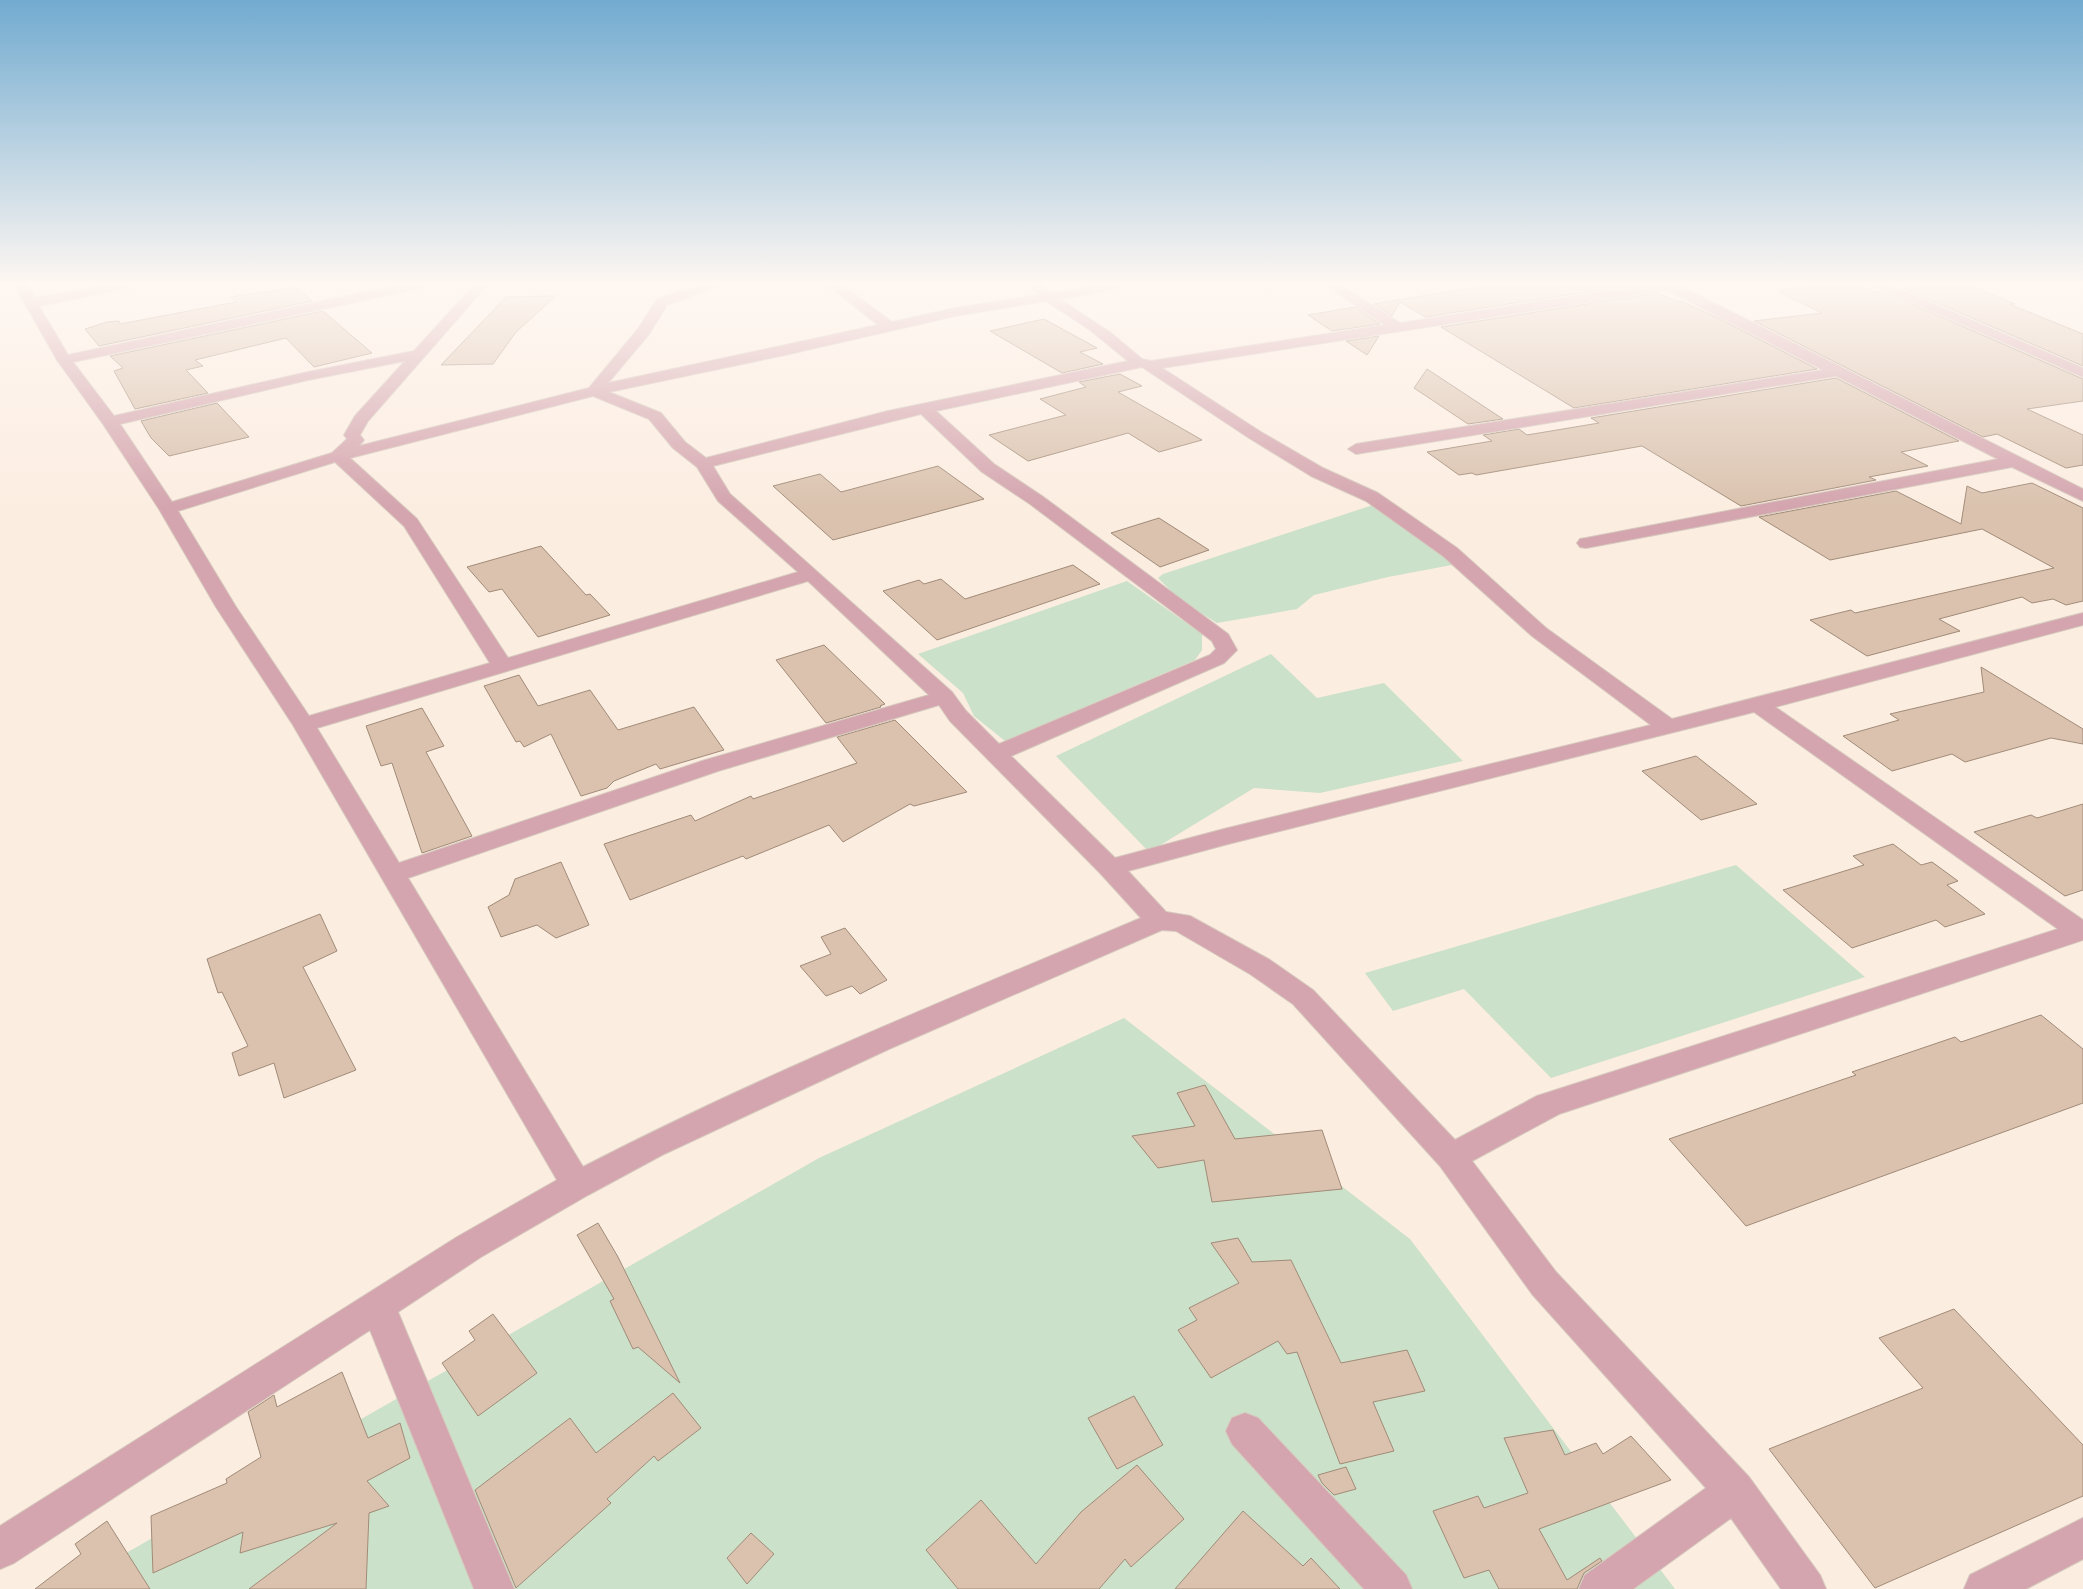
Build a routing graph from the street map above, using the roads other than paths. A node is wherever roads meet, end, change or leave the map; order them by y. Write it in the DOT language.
graph roads {
  1 [pos="73,358"];
  2 [pos="400,358"];
  3 [pos="413,358"];
  4 [pos="621,358"];
  5 [pos="745,358"];
  6 [pos="1137,358"];
  7 [pos="1191,358"];
  8 [pos="1810,358"];
  9 [pos="2048,358"];
  10 [pos="64,360"];
  11 [pos="1144,364"];
  12 [pos="1836,372"];
  13 [pos="2083,373"];
  14 [pos="594,391"];
  15 [pos="926,410"];
  16 [pos="110,422"];
  17 [pos="1356,449"];
  18 [pos="338,456"];
  19 [pos="2015,461"];
  20 [pos="703,464"];
  21 [pos="2083,496"];
  22 [pos="168,509"];
  23 [pos="1586,543"];
  24 [pos="811,574"];
  25 [pos="2083,619"];
  26 [pos="502,665"];
  27 [pos="944,697"];
  28 [pos="1758,705"];
  29 [pos="304,725"];
  30 [pos="1666,726"];
  31 [pos="997,754"];
  32 [pos="1110,868"];
  33 [pos="393,874"];
  34 [pos="1159,921"];
  35 [pos="2082,931"];
  36 [pos="1452,1157"];
  37 [pos="577,1185"];
  38 [pos="378,1307"];
  39 [pos="1245,1431"];
  40 [pos="1735,1491"];
  41 [pos="2083,1538"];
  42 [pos="0,1549"];
  43 [pos="494,1589"];
  44 [pos="1392,1589"];
  45 [pos="1599,1589"];
  46 [pos="1806,1589"];
  47 [pos="1984,1589"];
  1 -- 10 [label="street"];
  2 -- 16 [label="street"];
  3 -- 18 [label="street"];
  4 -- 14 [label="street"];
  5 -- 14 [label="street"];
  6 -- 11 [label="street"];
  7 -- 11 [label="street"];
  8 -- 12 [label="street"];
  9 -- 13 [label="street"];
  10 -- 16 [label="street"];
  11 -- 15 [label="street"];
  11 -- 30 [label="street"];
  12 -- 17 [label="street"];
  12 -- 19 [label="street"];
  14 -- 18 [label="street"];
  14 -- 20 [label="street"];
  15 -- 20 [label="street"];
  15 -- 31 [label="street"];
  16 -- 22 [label="street"];
  18 -- 22 [label="street"];
  18 -- 26 [label="street"];
  19 -- 21 [label="street"];
  19 -- 23 [label="street"];
  20 -- 24 [label="street"];
  22 -- 29 [label="street"];
  24 -- 26 [label="street"];
  24 -- 27 [label="street"];
  25 -- 28 [label="street"];
  26 -- 29 [label="street"];
  27 -- 31 [label="street"];
  27 -- 33 [label="street"];
  28 -- 30 [label="street"];
  28 -- 35 [label="street"];
  29 -- 33 [label="street"];
  30 -- 32 [label="street"];
  31 -- 32 [label="street"];
  32 -- 34 [label="street"];
  33 -- 37 [label="street"];
  34 -- 36 [label="street"];
  34 -- 37 [label="street"];
  35 -- 36 [label="street"];
  36 -- 40 [label="street"];
  37 -- 38 [label="street"];
  38 -- 42 [label="street"];
  38 -- 43 [label="street"];
  39 -- 44 [label="street"];
  40 -- 45 [label="street"];
  40 -- 46 [label="street"];
  41 -- 47 [label="street"];
}
